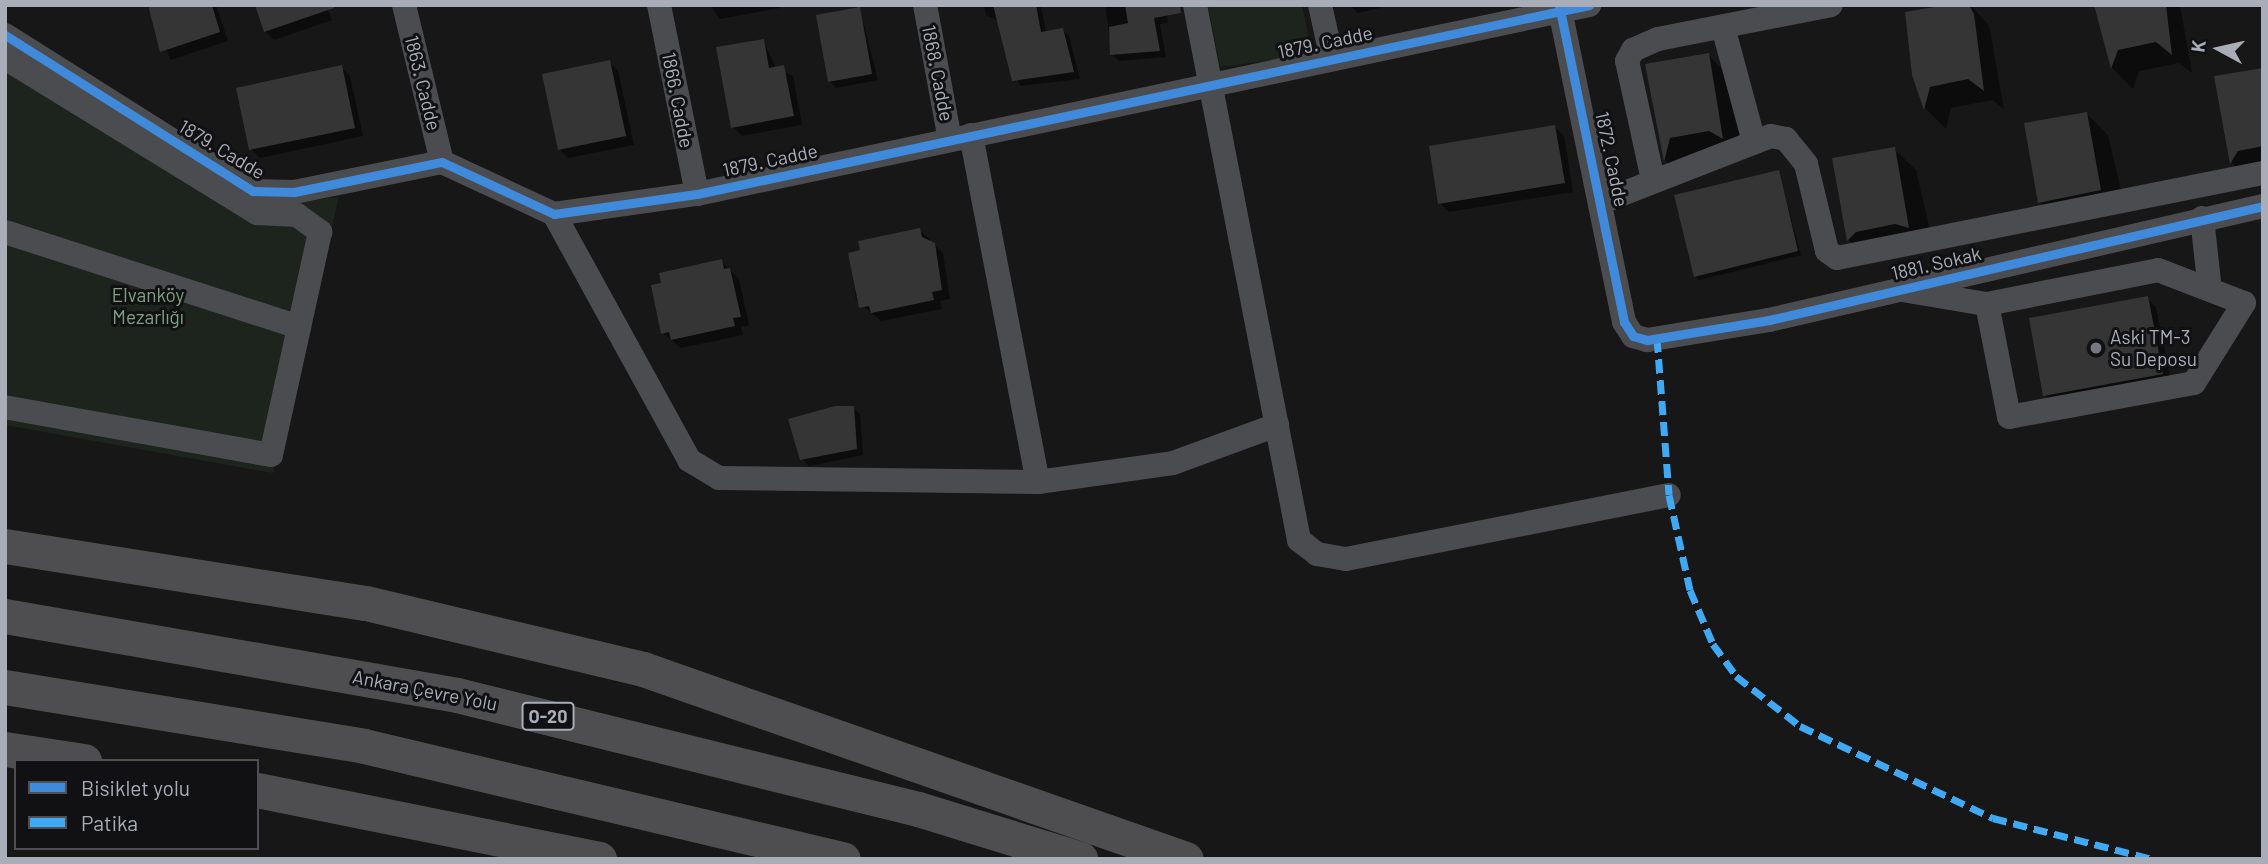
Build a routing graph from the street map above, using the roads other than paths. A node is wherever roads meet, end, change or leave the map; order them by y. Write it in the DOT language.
graph roads {
  1 [pos="404,5"];
  2 [pos="659,5"];
  3 [pos="925,5"];
  4 [pos="1195,5"];
  5 [pos="1320,5"];
  6 [pos="1589,5"];
  7 [pos="1832,5"];
  8 [pos="1560,8"];
  9 [pos="1723,27"];
  10 [pos="5,35"];
  11 [pos="5,58"];
  12 [pos="1332,59"];
  13 [pos="1210,84"];
  14 [pos="961,138"];
  15 [pos="1754,142"];
  16 [pos="442,162"];
  17 [pos="2263,173"];
  18 [pos="1653,180"];
  19 [pos="697,194"];
  20 [pos="1604,201"];
  21 [pos="2263,206"];
  22 [pos="554,214"];
  23 [pos="2202,218"];
  24 [pos="5,232"];
  25 [pos="1900,289"];
  26 [pos="2210,290"];
  27 [pos="1987,304"];
  28 [pos="1624,322"];
  29 [pos="299,327"];
  30 [pos="5,407"];
  31 [pos="1278,425"];
  32 [pos="1038,482"];
  33 [pos="1669,495"];
  34 [pos="5,546"];
  35 [pos="5,616"];
  36 [pos="5,687"];
  37 [pos="5,749"];
  38 [pos="71,759"];
  39 [pos="259,790"];
  40 [pos="599,859"];
  41 [pos="843,859"];
  42 [pos="1081,859"];
  43 [pos="1186,859"];
  1 -- 16 [label="street, 1863. Cadde"];
  2 -- 19 [label="street, 1866. Cadde"];
  3 -- 14 [label="street, 1868. Cadde"];
  4 -- 13 [label="street"];
  5 -- 12 [label="street"];
  6 -- 8 [label="street, 1879. Cadde"];
  7 -- 9 [label="street"];
  8 -- 12 [label="street, 1879. Cadde"];
  8 -- 20 [label="street, 1872. Cadde"];
  9 -- 15 [label="street"];
  9 -- 18 [label="street"];
  10 -- 16 [label="street, 1879. Cadde"];
  11 -- 29 [label="street"];
  12 -- 13 [label="street, 1879. Cadde"];
  13 -- 14 [label="street, 1879. Cadde"];
  13 -- 31 [label="street"];
  14 -- 19 [label="street, 1879. Cadde"];
  14 -- 32 [label="street, 1868. Cadde"];
  15 -- 17 [label="street"];
  15 -- 18 [label="street"];
  16 -- 22 [label="street"];
  18 -- 20 [label="street"];
  19 -- 22 [label="street, 1879. Cadde"];
  20 -- 28 [label="street, 1872. Cadde"];
  21 -- 23 [label="street, 1881. Sokak"];
  22 -- 32 [label="street"];
  23 -- 25 [label="street, 1881. Sokak"];
  23 -- 26 [label="street"];
  24 -- 29 [label="street"];
  25 -- 27 [label="street"];
  25 -- 28 [label="street, 1881. Sokak"];
  26 -- 27 [label="street"];
  26 -- 27 [label="street"];
  29 -- 30 [label="street"];
  31 -- 32 [label="street"];
  31 -- 33 [label="street"];
  34 -- 43 [label="highway"];
  35 -- 42 [label="highway, Ankara Çevre Yolu / O-20"];
  36 -- 41 [label="highway"];
  37 -- 38 [label="highway"];
  39 -- 40 [label="highway"];
}
